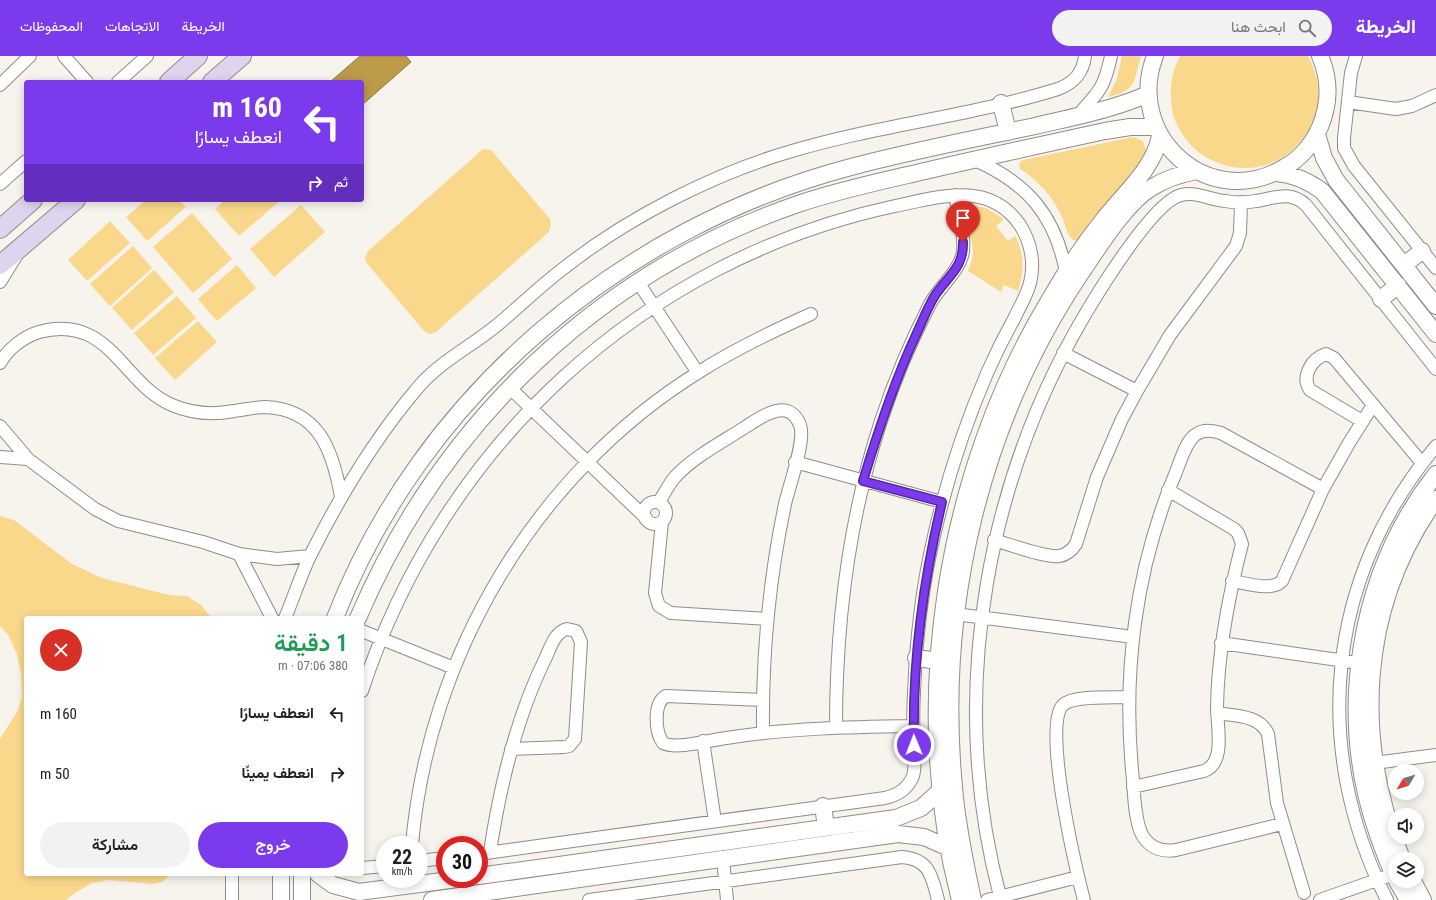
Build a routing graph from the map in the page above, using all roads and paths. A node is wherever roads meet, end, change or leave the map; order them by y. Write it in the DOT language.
graph roads {
  1 [pos="30,56"];
  2 [pos="64,56"];
  3 [pos="147,56"];
  4 [pos="198,56"];
  5 [pos="242,56"];
  6 [pos="1086,56"];
  7 [pos="1111,56"];
  8 [pos="1155,56"];
  9 [pos="1356,56"];
  10 [pos="1324,59"];
  11 [pos="85,80"];
  12 [pos="120,80"];
  13 [pos="171,80"];
  14 [pos="214,80"];
  15 [pos="0,85"];
  16 [pos="1148,94"];
  17 [pos="1436,95"];
  18 [pos="1348,102"];
  19 [pos="1002,103"];
  20 [pos="1077,116"];
  21 [pos="1158,131"];
  22 [pos="1008,132"];
  23 [pos="1317,134"];
  24 [pos="975,160"];
  25 [pos="24,163"];
  26 [pos="1197,171"];
  27 [pos="1276,173"];
  28 [pos="0,184"];
  29 [pos="955,195"];
  30 [pos="32,202"];
  31 [pos="74,202"];
  32 [pos="1241,202"];
  33 [pos="0,229"];
  34 [pos="24,245"];
  35 [pos="1422,251"];
  36 [pos="0,265"];
  37 [pos="1404,265"];
  38 [pos="1436,268"];
  39 [pos="618,272"];
  40 [pos="1066,272"];
  41 [pos="0,282"];
  42 [pos="633,285"];
  43 [pos="1398,286"];
  44 [pos="1381,299"];
  45 [pos="655,306"];
  46 [pos="1436,306"];
  47 [pos="811,314"];
  48 [pos="1436,334"];
  49 [pos="1063,353"];
  50 [pos="0,363"];
  51 [pos="1436,369"];
  52 [pos="698,373"];
  53 [pos="510,388"];
  54 [pos="1137,391"];
  55 [pos="1373,405"];
  56 [pos="531,408"];
  57 [pos="1362,421"];
  58 [pos="0,426"];
  59 [pos="1436,446"];
  60 [pos="0,457"];
  61 [pos="28,459"];
  62 [pos="795,462"];
  63 [pos="588,463"];
  64 [pos="1422,463"];
  65 [pos="1436,474"];
  66 [pos="863,481"];
  67 [pos="1323,489"];
  68 [pos="1168,490"];
  69 [pos="341,496"];
  70 [pos="1436,499"];
  71 [pos="659,502"];
  72 [pos="942,502"];
  73 [pos="646,518"];
  74 [pos="662,522"];
  75 [pos="994,540"];
  76 [pos="240,554"];
  77 [pos="310,556"];
  78 [pos="1232,581"];
  79 [pos="955,614"];
  80 [pos="271,616"];
  81 [pos="286,616"];
  82 [pos="336,616"];
  83 [pos="359,616"];
  84 [pos="981,618"];
  85 [pos="767,619"];
  86 [pos="364,631"];
  87 [pos="1133,637"];
  88 [pos="381,638"];
  89 [pos="1221,643"];
  90 [pos="916,658"];
  91 [pos="939,660"];
  92 [pos="1341,660"];
  93 [pos="1359,663"];
  94 [pos="454,668"];
  95 [pos="364,685"];
  96 [pos="1129,697"];
  97 [pos="763,700"];
  98 [pos="1217,713"];
  99 [pos="914,726"];
  100 [pos="836,727"];
  101 [pos="763,733"];
  102 [pos="703,741"];
  103 [pos="511,749"];
  104 [pos="1436,755"];
  105 [pos="1374,762"];
  106 [pos="1133,787"];
  107 [pos="941,790"];
  108 [pos="823,806"];
  109 [pos="715,821"];
  110 [pos="1282,824"];
  111 [pos="826,828"];
  112 [pos="413,836"];
  113 [pos="488,839"];
  114 [pos="949,848"];
  115 [pos="488,852"];
  116 [pos="1399,852"];
  117 [pos="723,858"];
  118 [pos="1388,859"];
  119 [pos="376,867"];
  120 [pos="364,868"];
  121 [pos="488,875"];
  122 [pos="232,876"];
  123 [pos="281,876"];
  124 [pos="302,876"];
  125 [pos="321,876"];
  126 [pos="1078,877"];
  127 [pos="1388,878"];
  128 [pos="1377,880"];
  129 [pos="725,881"];
  130 [pos="436,882"];
  131 [pos="522,888"];
  132 [pos="1401,888"];
  133 [pos="1417,888"];
  134 [pos="1299,896"];
  135 [pos="1000,898"];
  136 [pos="231,899"];
  137 [pos="281,900"];
  138 [pos="302,900"];
  139 [pos="436,900"];
  140 [pos="511,900"];
  141 [pos="589,900"];
  142 [pos="727,900"];
  143 [pos="938,900"];
  144 [pos="960,900"];
  145 [pos="973,900"];
  146 [pos="987,900"];
  147 [pos="1084,900"];
  148 [pos="1320,900"];
  149 [pos="1387,900"];
  150 [pos="1408,900"];
  151 [pos="1423,900"];
  1 -- 15 [label="street"];
  2 -- 11 [label="street"];
  3 -- 12 [label="street"];
  4 -- 13 [label="main road"];
  5 -- 14 [label="main road"];
  6 -- 19 [label="street"];
  7 -- 20 [label="street"];
  8 -- 16 [label="street"];
  9 -- 18 [label="street"];
  10 -- 23 [label="street"];
  16 -- 20 [label="street"];
  16 -- 21 [label="street"];
  17 -- 18 [label="street"];
  18 -- 35 [label="street"];
  19 -- 22 [label="street"];
  19 -- 69 [label="street"];
  20 -- 22 [label="street"];
  21 -- 24 [label="street"];
  21 -- 26 [label="street"];
  21 -- 40 [label="street"];
  22 -- 39 [label="street"];
  23 -- 27 [label="street"];
  23 -- 37 [label="street"];
  24 -- 40 [label="street"];
  24 -- 42 [label="street"];
  25 -- 28 [label="street"];
  26 -- 27 [label="street"];
  26 -- 79 [label="street"];
  27 -- 43 [label="street"];
  29 -- 45 [label="street"];
  29 -- 66 [label="street"];
  29 -- 72 [label="street"];
  30 -- 33 [label="main road"];
  31 -- 34 [label="main road"];
  32 -- 44 [label="street"];
  32 -- 49 [label="street"];
  32 -- 54 [label="street"];
  34 -- 36 [label="main road"];
  34 -- 41 [label="street"];
  35 -- 37 [label="street"];
  35 -- 38 [label="street"];
  37 -- 46 [label="street"];
  39 -- 42 [label="street"];
  39 -- 82 [label="street"];
  40 -- 91 [label="street"];
  42 -- 45 [label="street"];
  42 -- 53 [label="street"];
  43 -- 44 [label="street"];
  43 -- 48 [label="street"];
  44 -- 51 [label="street"];
  45 -- 52 [label="street"];
  45 -- 56 [label="street"];
  47 -- 52 [label="street"];
  49 -- 54 [label="street"];
  49 -- 75 [label="street"];
  50 -- 69 [label="street"];
  52 -- 63 [label="street"];
  53 -- 56 [label="street"];
  53 -- 83 [label="street"];
  54 -- 75 [label="street"];
  55 -- 57 [label="street"];
  55 -- 57 [label="street"];
  55 -- 64 [label="street"];
  56 -- 63 [label="street"];
  56 -- 88 [label="street"];
  57 -- 67 [label="street"];
  58 -- 61 [label="street"];
  59 -- 64 [label="street"];
  60 -- 61 [label="street"];
  61 -- 76 [label="street"];
  62 -- 66 [label="street"];
  62 -- 71 [label="street"];
  62 -- 85 [label="street"];
  63 -- 73 [label="street"];
  63 -- 94 [label="street"];
  64 -- 92 [label="street"];
  65 -- 93 [label="street"];
  66 -- 72 [label="street"];
  66 -- 100 [label="street"];
  67 -- 68 [label="street"];
  67 -- 78 [label="street"];
  68 -- 78 [label="street"];
  68 -- 87 [label="street"];
  69 -- 77 [label="street"];
  70 -- 105 [label="street"];
  71 -- 73 [label="street"];
  71 -- 74 [label="street"];
  72 -- 90 [label="street"];
  73 -- 74 [label="street"];
  74 -- 85 [label="street"];
  75 -- 84 [label="street"];
  76 -- 77 [label="street"];
  76 -- 80 [label="street"];
  77 -- 81 [label="street"];
  78 -- 89 [label="street"];
  79 -- 84 [label="street"];
  79 -- 145 [label="street"];
  84 -- 87 [label="street"];
  84 -- 135 [label="street"];
  85 -- 97 [label="street"];
  86 -- 88 [label="street"];
  87 -- 96 [label="street"];
  88 -- 94 [label="street"];
  88 -- 95 [label="street"];
  89 -- 92 [label="street"];
  89 -- 98 [label="street"];
  90 -- 91 [label="street"];
  90 -- 99 [label="street"];
  91 -- 107 [label="street"];
  92 -- 93 [label="street"];
  92 -- 128 [label="street"];
  93 -- 118 [label="street"];
  94 -- 112 [label="street"];
  96 -- 106 [label="street"];
  96 -- 126 [label="street"];
  97 -- 101 [label="street"];
  97 -- 102 [label="street"];
  98 -- 106 [label="street"];
  98 -- 110 [label="street"];
  99 -- 100 [label="street"];
  99 -- 108 [label="street"];
  100 -- 101 [label="street"];
  101 -- 102 [label="street"];
  102 -- 109 [label="street"];
  103 -- 103 [label="street"];
  103 -- 113 [label="street"];
  104 -- 105 [label="street"];
  105 -- 116 [label="street"];
  106 -- 110 [label="street"];
  107 -- 111 [label="street"];
  107 -- 114 [label="street"];
  108 -- 109 [label="street"];
  108 -- 111 [label="street"];
  109 -- 115 [label="street"];
  110 -- 134 [label="street"];
  111 -- 121 [label="street"];
  114 -- 117 [label="street"];
  114 -- 144 [label="street"];
  117 -- 129 [label="street"];
  117 -- 131 [label="street"];
  119 -- 120 [label="street"];
  122 -- 136 [label="street"];
  123 -- 137 [label="street"];
  124 -- 138 [label="street"];
  125 -- 130 [label="street"];
  126 -- 135 [label="street"];
  126 -- 147 [label="street"];
  127 -- 128 [label="street"];
  128 -- 148 [label="street"];
  128 -- 149 [label="street"];
  129 -- 141 [label="street"];
  129 -- 142 [label="street"];
  129 -- 143 [label="street"];
  131 -- 139 [label="street"];
  131 -- 140 [label="street"];
  132 -- 150 [label="street"];
  133 -- 151 [label="street"];
  134 -- 148 [label="street"];
  135 -- 146 [label="street"];
}
